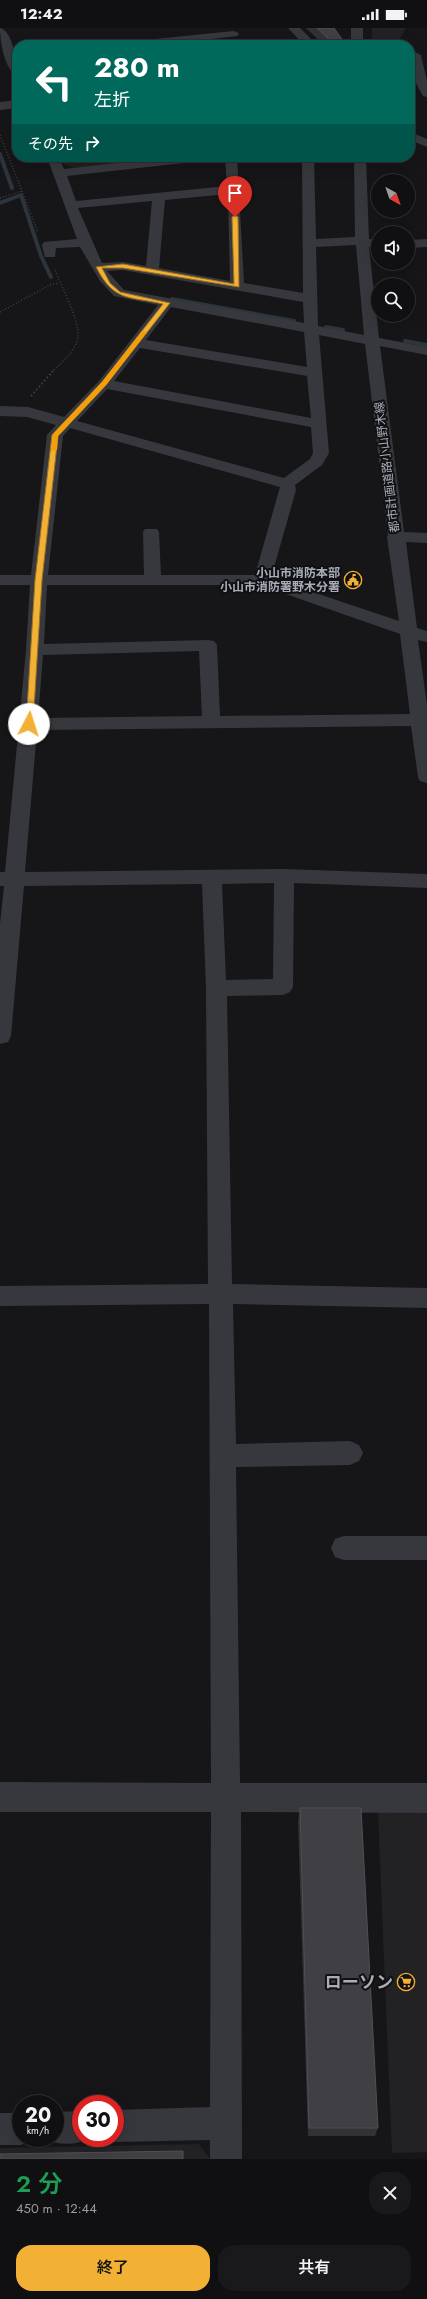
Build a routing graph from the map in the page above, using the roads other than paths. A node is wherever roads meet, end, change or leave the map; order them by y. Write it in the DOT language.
graph roads {
  1 [pos="15,28"];
  2 [pos="294,28"];
  3 [pos="357,28"];
  4 [pos="0,30"];
  5 [pos="231,31"];
  6 [pos="195,37"];
  7 [pos="169,40"];
  8 [pos="237,40"];
  9 [pos="306,40"];
  10 [pos="357,40"];
  11 [pos="12,52"];
  12 [pos="415,55"];
  13 [pos="427,55"];
  14 [pos="415,64"];
  15 [pos="427,93"];
  16 [pos="12,105"];
  17 [pos="0,106"];
  18 [pos="415,138"];
  19 [pos="427,143"];
  20 [pos="55,162"];
  21 [pos="139,162"];
  22 [pos="231,162"];
  23 [pos="308,162"];
  24 [pos="360,162"];
  25 [pos="60,173"];
  26 [pos="234,189"];
  27 [pos="159,196"];
  28 [pos="71,205"];
  29 [pos="86,242"];
  30 [pos="362,242"];
  31 [pos="309,243"];
  32 [pos="371,243"];
  33 [pos="427,243"];
  34 [pos="415,244"];
  35 [pos="50,250"];
  36 [pos="99,267"];
  37 [pos="152,271"];
  38 [pos="237,286"];
  39 [pos="311,299"];
  40 [pos="167,303"];
  41 [pos="311,329"];
  42 [pos="136,342"];
  43 [pos="372,342"];
  44 [pos="427,351"];
  45 [pos="315,373"];
  46 [pos="104,384"];
  47 [pos="0,411"];
  48 [pos="66,423"];
  49 [pos="317,423"];
  50 [pos="287,484"];
  51 [pos="151,532"];
  52 [pos="395,537"];
  53 [pos="427,538"];
  54 [pos="0,580"];
  55 [pos="39,580"];
  56 [pos="153,580"];
  57 [pos="262,580"];
  58 [pos="407,630"];
  59 [pos="427,637"];
  60 [pos="35,650"];
  61 [pos="419,720"];
  62 [pos="211,723"];
  63 [pos="29,724"];
  64 [pos="427,777"];
  65 [pos="284,876"];
  66 [pos="212,877"];
  67 [pos="7,878"];
  68 [pos="427,881"];
  69 [pos="216,988"];
  70 [pos="0,1036"];
  71 [pos="220,1294"];
  72 [pos="0,1296"];
  73 [pos="427,1298"];
  74 [pos="350,1453"];
  75 [pos="223,1456"];
  76 [pos="344,1548"];
  77 [pos="427,1548"];
  78 [pos="0,1797"];
  79 [pos="226,1798"];
  80 [pos="427,1798"];
  81 [pos="226,2123"];
  82 [pos="124,2126"];
  83 [pos="0,2129"];
  84 [pos="12,2129"];
  85 [pos="226,2159"];
  1 -- 4 [label="street"];
  2 -- 9 [label="street"];
  3 -- 10 [label="street"];
  4 -- 11 [label="street"];
  5 -- 6 [label="street"];
  5 -- 8 [label="street"];
  6 -- 7 [label="street"];
  12 -- 13 [label="street"];
  14 -- 15 [label="street"];
  16 -- 17 [label="street"];
  18 -- 19 [label="street"];
  20 -- 25 [label="street"];
  21 -- 25 [label="street"];
  22 -- 26 [label="street"];
  23 -- 31 [label="street"];
  24 -- 30 [label="street, 都市計画道路小山野木線"];
  25 -- 28 [label="street"];
  26 -- 27 [label="street"];
  26 -- 38 [label="street"];
  27 -- 28 [label="street"];
  27 -- 37 [label="street"];
  28 -- 29 [label="street"];
  29 -- 35 [label="street"];
  29 -- 36 [label="street"];
  30 -- 31 [label="street"];
  30 -- 32 [label="street"];
  30 -- 43 [label="street, 都市計画道路小山野木線"];
  31 -- 39 [label="street"];
  33 -- 34 [label="street"];
  36 -- 37 [label="street"];
  36 -- 40 [label="street"];
  37 -- 38 [label="street"];
  38 -- 39 [label="street"];
  39 -- 41 [label="street"];
  40 -- 41 [label="street"];
  40 -- 42 [label="street"];
  41 -- 43 [label="street"];
  41 -- 45 [label="street"];
  42 -- 45 [label="street"];
  42 -- 46 [label="street"];
  43 -- 44 [label="street"];
  43 -- 52 [label="street, 都市計画道路小山野木線"];
  45 -- 49 [label="street"];
  46 -- 48 [label="street"];
  46 -- 49 [label="street"];
  47 -- 48 [label="street"];
  48 -- 50 [label="street"];
  48 -- 55 [label="street"];
  49 -- 50 [label="street"];
  50 -- 57 [label="street"];
  51 -- 56 [label="street"];
  52 -- 53 [label="street"];
  52 -- 58 [label="street, 都市計画道路小山野木線"];
  54 -- 55 [label="street"];
  55 -- 56 [label="street"];
  55 -- 60 [label="street"];
  56 -- 57 [label="street"];
  57 -- 58 [label="street"];
  58 -- 59 [label="street"];
  58 -- 61 [label="street, 都市計画道路小山野木線"];
  60 -- 62 [label="street"];
  60 -- 63 [label="street"];
  61 -- 62 [label="street"];
  61 -- 64 [label="street, 都市計画道路小山野木線"];
  62 -- 63 [label="street"];
  63 -- 67 [label="street"];
  65 -- 66 [label="street"];
  65 -- 68 [label="street"];
  65 -- 69 [label="street"];
  66 -- 67 [label="street"];
  66 -- 69 [label="street"];
  67 -- 70 [label="street"];
  69 -- 71 [label="street"];
  71 -- 72 [label="street"];
  71 -- 73 [label="street"];
  71 -- 75 [label="street"];
  74 -- 75 [label="street"];
  75 -- 79 [label="street"];
  76 -- 77 [label="street"];
  78 -- 79 [label="street"];
  79 -- 80 [label="street"];
  79 -- 81 [label="street"];
  81 -- 82 [label="street"];
  81 -- 85 [label="street"];
  83 -- 84 [label="street"];
}
